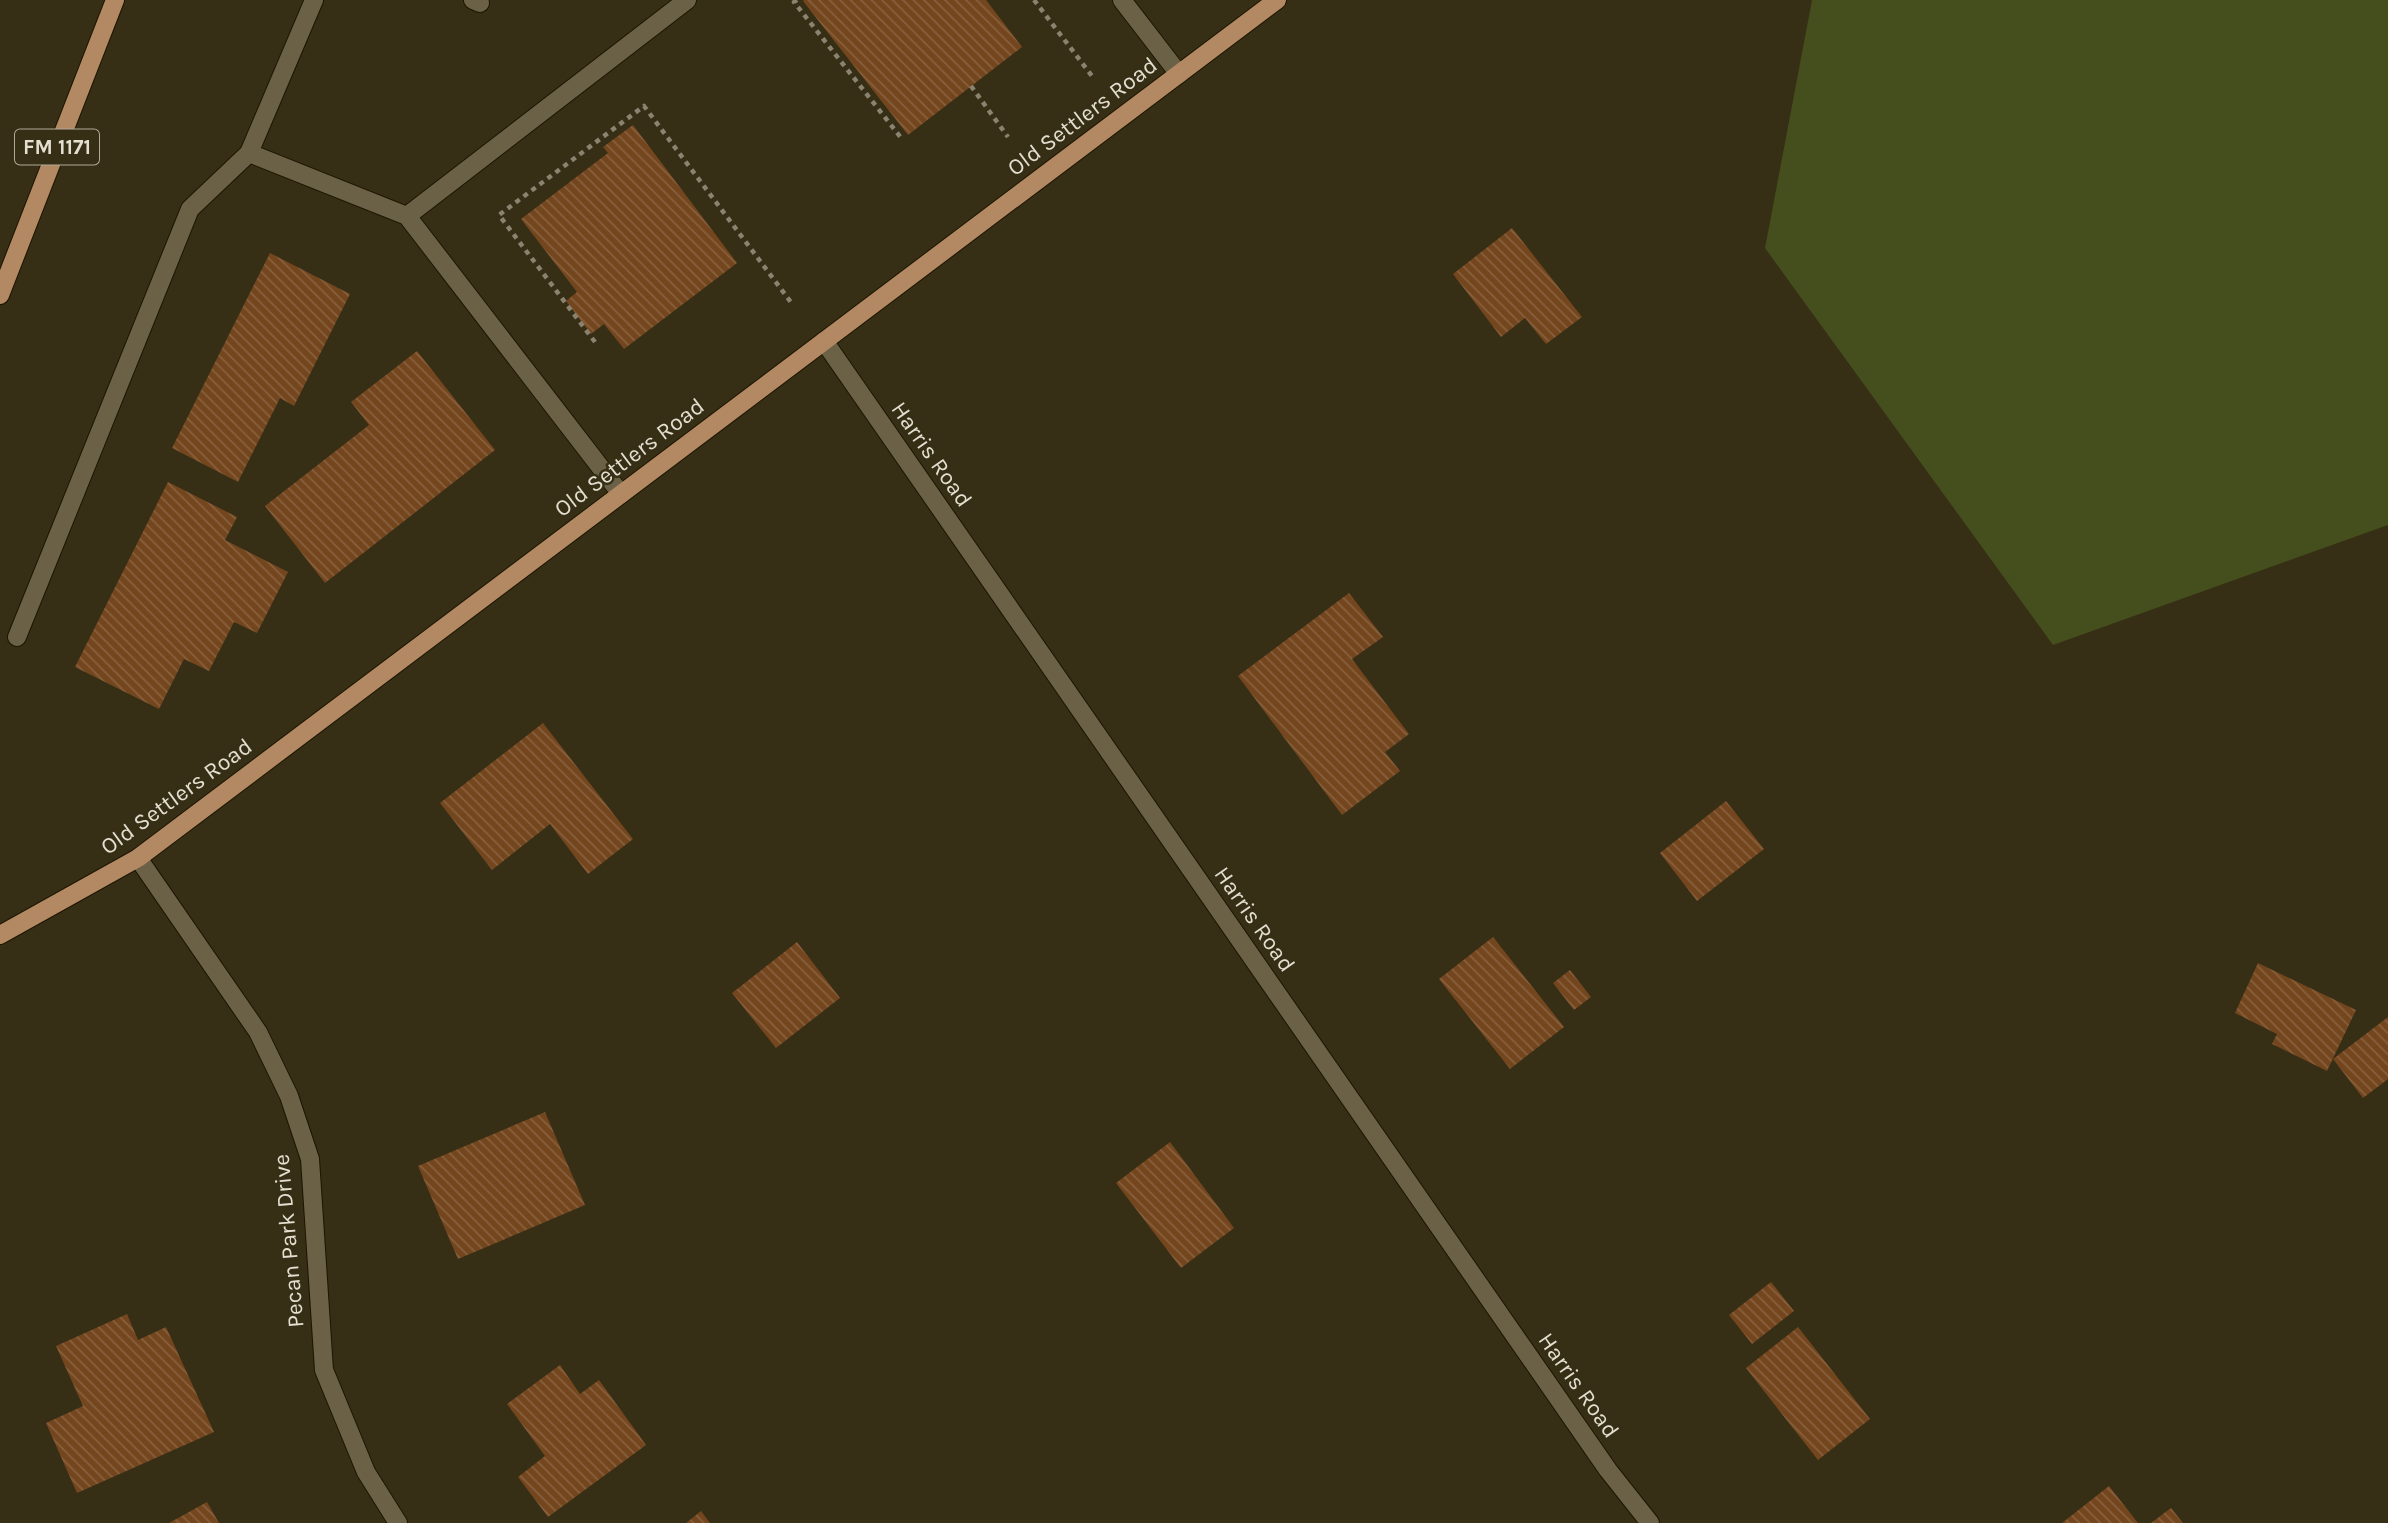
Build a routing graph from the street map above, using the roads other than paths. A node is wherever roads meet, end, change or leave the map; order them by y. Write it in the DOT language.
graph roads {
  1 [pos="115,0"];
  2 [pos="314,0"];
  3 [pos="687,0"];
  4 [pos="1122,0"];
  5 [pos="1277,0"];
  6 [pos="1179,74"];
  7 [pos="249,153"];
  8 [pos="407,216"];
  9 [pos="0,295"];
  10 [pos="824,341"];
  11 [pos="621,494"];
  12 [pos="17,637"];
  13 [pos="138,858"];
  14 [pos="0,935"];
  15 [pos="398,1523"];
  16 [pos="1650,1523"];
  1 -- 9 [label="main road, FM 1171"];
  2 -- 7 [label="street"];
  3 -- 8 [label="street"];
  4 -- 6 [label="street"];
  5 -- 6 [label="main road, Old Settlers Road"];
  6 -- 10 [label="main road, Old Settlers Road"];
  7 -- 8 [label="street"];
  7 -- 12 [label="street"];
  8 -- 11 [label="street"];
  10 -- 11 [label="main road, Old Settlers Road"];
  10 -- 16 [label="street, Harris Road"];
  11 -- 13 [label="main road, Old Settlers Road"];
  13 -- 14 [label="main road, Old Settlers Road"];
  13 -- 15 [label="street, Pecan Park Drive"];
}
